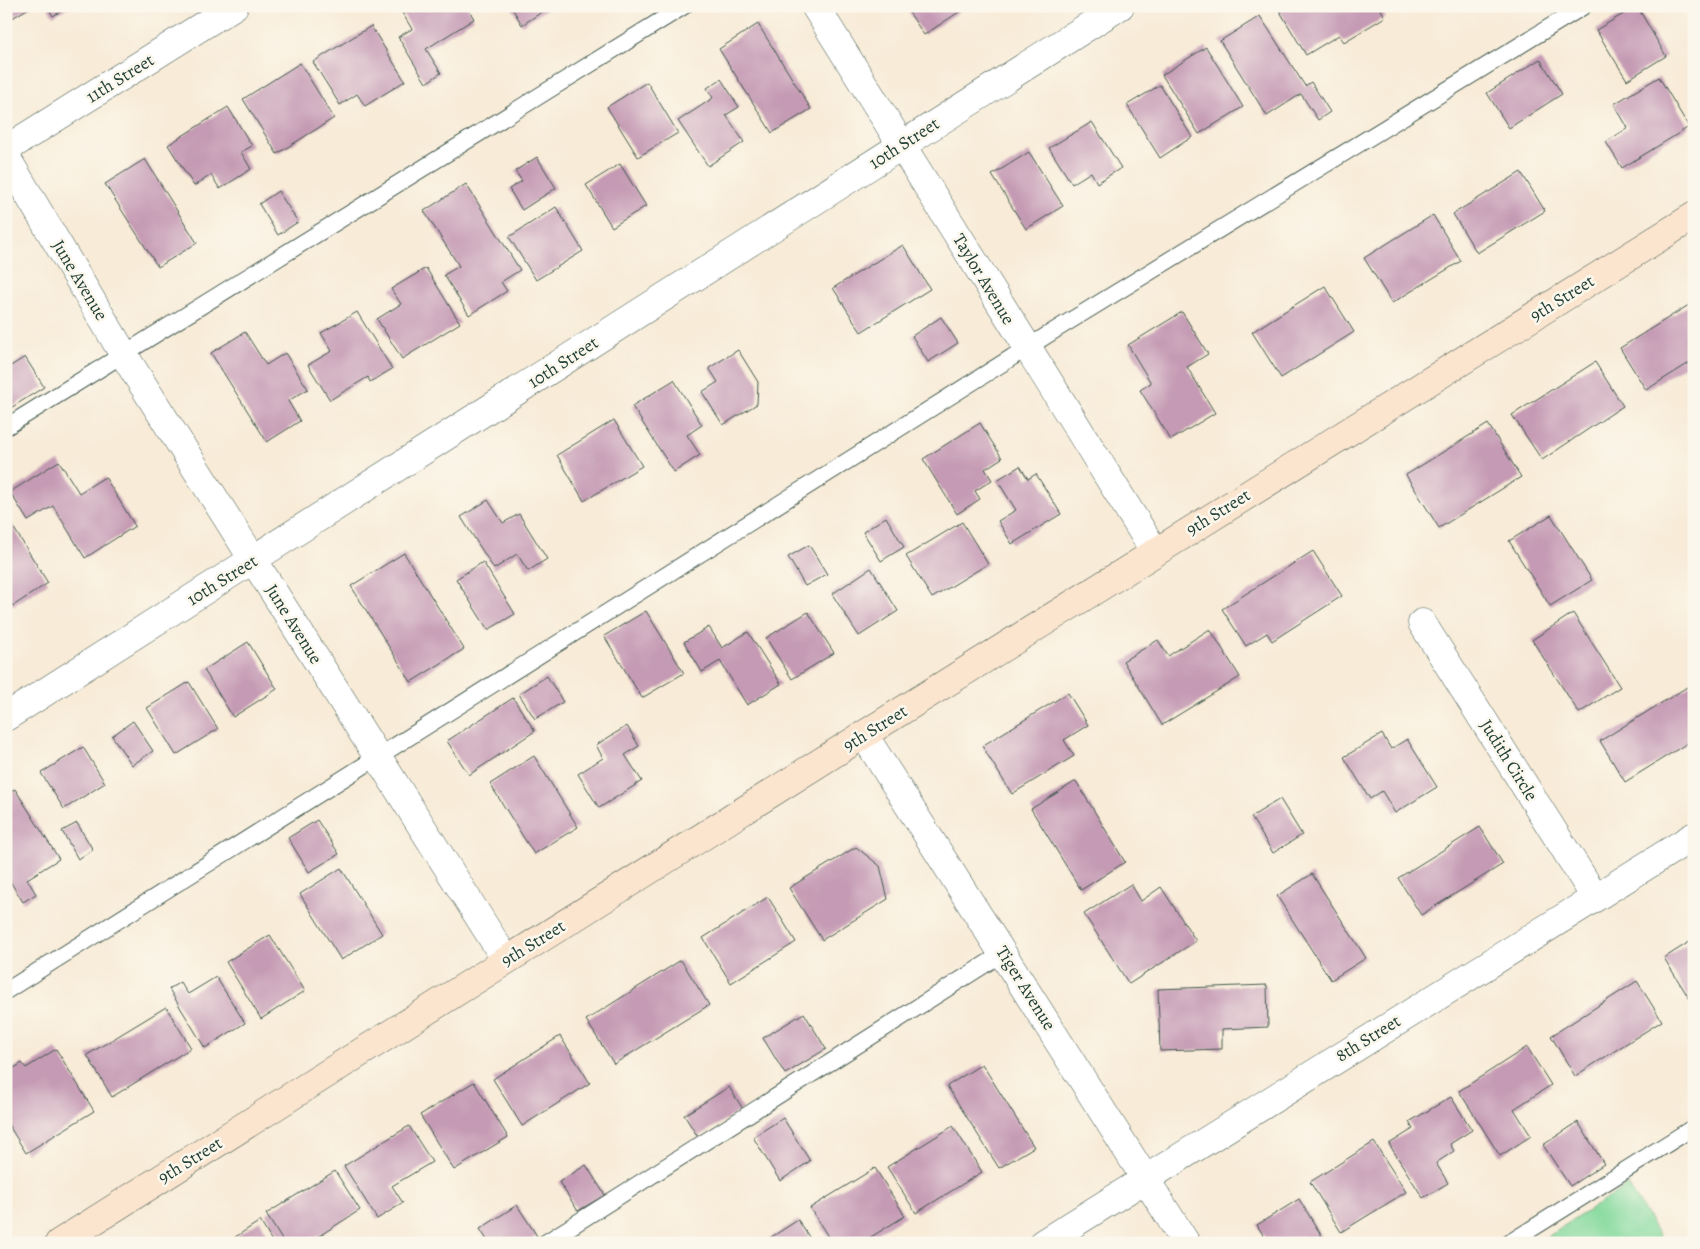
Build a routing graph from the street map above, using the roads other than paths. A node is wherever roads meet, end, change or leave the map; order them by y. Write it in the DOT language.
graph roads {
  1 [pos="234,6"];
  2 [pos="684,6"];
  3 [pos="815,6"];
  4 [pos="1120,6"];
  5 [pos="1584,6"];
  6 [pos="902,145"];
  7 [pos="6,149"];
  8 [pos="6,157"];
  9 [pos="1694,216"];
  10 [pos="1026,348"];
  11 [pos="124,355"];
  12 [pos="6,427"];
  13 [pos="1155,552"];
  14 [pos="254,560"];
  15 [pos="1422,623"];
  16 [pos="6,717"];
  17 [pos="864,735"];
  18 [pos="378,758"];
  19 [pos="1694,836"];
  20 [pos="1595,897"];
  21 [pos="1004,953"];
  22 [pos="506,960"];
  23 [pos="6,991"];
  24 [pos="1694,1127"];
  25 [pos="1145,1177"];
  26 [pos="59,1243"];
  27 [pos="545,1243"];
  28 [pos="1043,1243"];
  29 [pos="1186,1243"];
  30 [pos="1509,1243"];
  1 -- 7 [label="street, 11th Street"];
  2 -- 11 [label="lane"];
  3 -- 6 [label="street, Taylor Avenue"];
  4 -- 6 [label="street, 10th Street"];
  5 -- 10 [label="lane"];
  6 -- 10 [label="street, Taylor Avenue"];
  6 -- 14 [label="street, 10th Street"];
  8 -- 11 [label="street, June Avenue"];
  9 -- 13 [label="street, 9th Street"];
  10 -- 13 [label="street, Taylor Avenue"];
  10 -- 18 [label="lane"];
  11 -- 12 [label="lane"];
  11 -- 14 [label="street, June Avenue"];
  13 -- 17 [label="street, 9th Street"];
  14 -- 16 [label="street, 10th Street"];
  14 -- 18 [label="street, June Avenue"];
  15 -- 20 [label="street, Judith Circle"];
  17 -- 21 [label="street, Tiger Avenue"];
  17 -- 22 [label="street, 9th Street"];
  18 -- 22 [label="street, June Avenue"];
  18 -- 23 [label="lane"];
  19 -- 20 [label="street, 8th Street"];
  20 -- 25 [label="street, 8th Street"];
  21 -- 25 [label="street, Tiger Avenue"];
  21 -- 27 [label="lane"];
  22 -- 26 [label="street, 9th Street"];
  24 -- 30 [label="lane"];
  25 -- 28 [label="street, 8th Street"];
  25 -- 29 [label="street, Tiger Avenue"];
}
